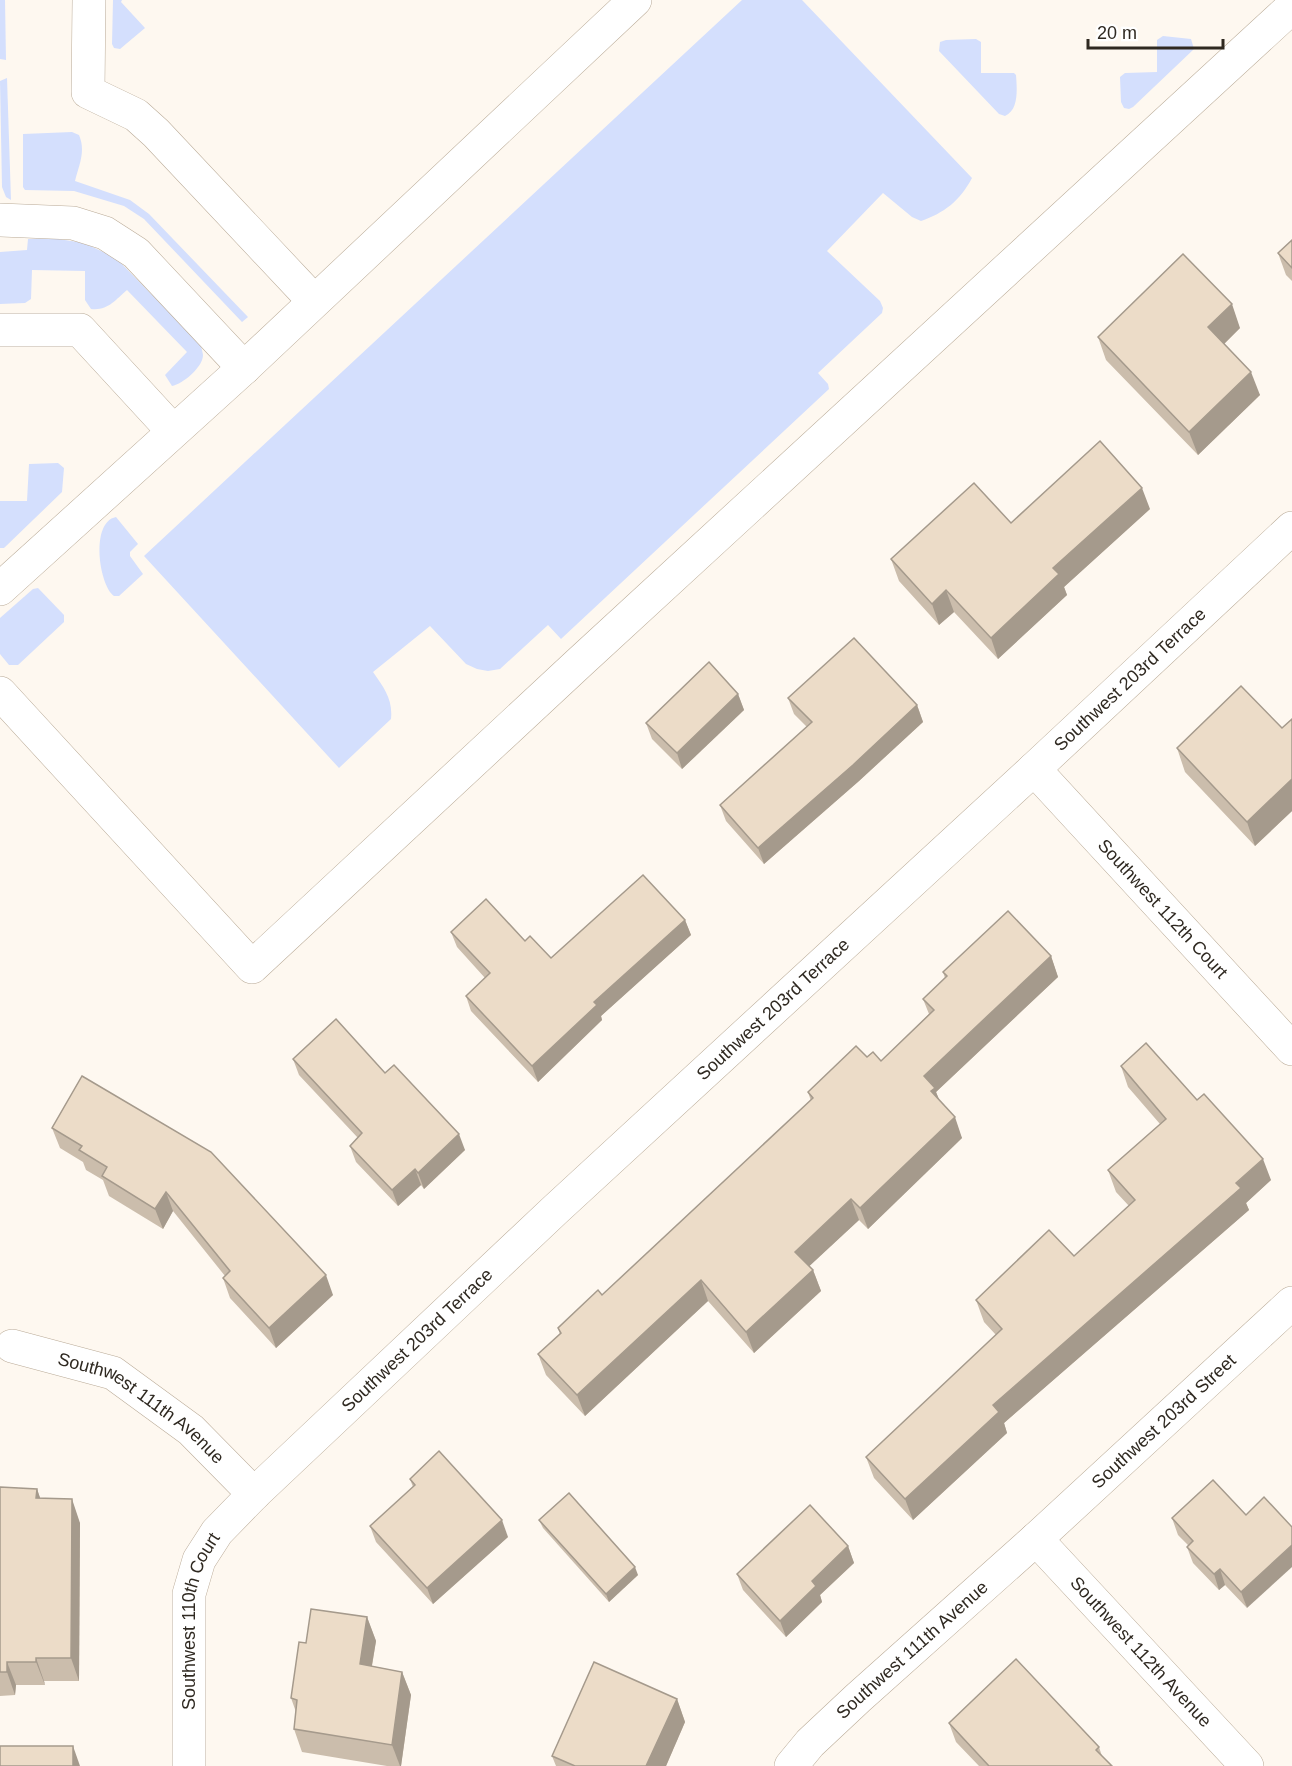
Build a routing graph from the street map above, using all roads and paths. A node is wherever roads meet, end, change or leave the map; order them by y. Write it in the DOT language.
graph roads {
  1 [pos="89,0"];
  2 [pos="635,0"];
  3 [pos="1292,7"];
  4 [pos="0,220"];
  5 [pos="314,301"];
  6 [pos="0,330"];
  7 [pos="244,368"];
  8 [pos="173,432"];
  9 [pos="1292,528"];
  10 [pos="0,589"];
  11 [pos="0,693"];
  12 [pos="1034,769"];
  13 [pos="1292,1049"];
  14 [pos="1292,1303"];
  15 [pos="12,1346"];
  16 [pos="254,1494"];
  17 [pos="1036,1539"];
  18 [pos="189,1766"];
  19 [pos="791,1766"];
  20 [pos="1247,1766"];
  1 -- 5 [label="street"];
  2 -- 5 [label="street"];
  3 -- 11 [label="street"];
  4 -- 7 [label="street"];
  5 -- 7 [label="street"];
  6 -- 8 [label="street"];
  7 -- 8 [label="street"];
  8 -- 10 [label="street"];
  9 -- 12 [label="street, Southwest 203rd Terrace"];
  12 -- 13 [label="street, Southwest 112th Court"];
  12 -- 16 [label="street, Southwest 203rd Terrace"];
  14 -- 17 [label="street, Southwest 203rd Street"];
  15 -- 16 [label="street, Southwest 111th Avenue"];
  16 -- 18 [label="street, Southwest 110th Court"];
  17 -- 19 [label="street, Southwest 111th Avenue"];
  17 -- 20 [label="street, Southwest 112th Avenue"];
}
